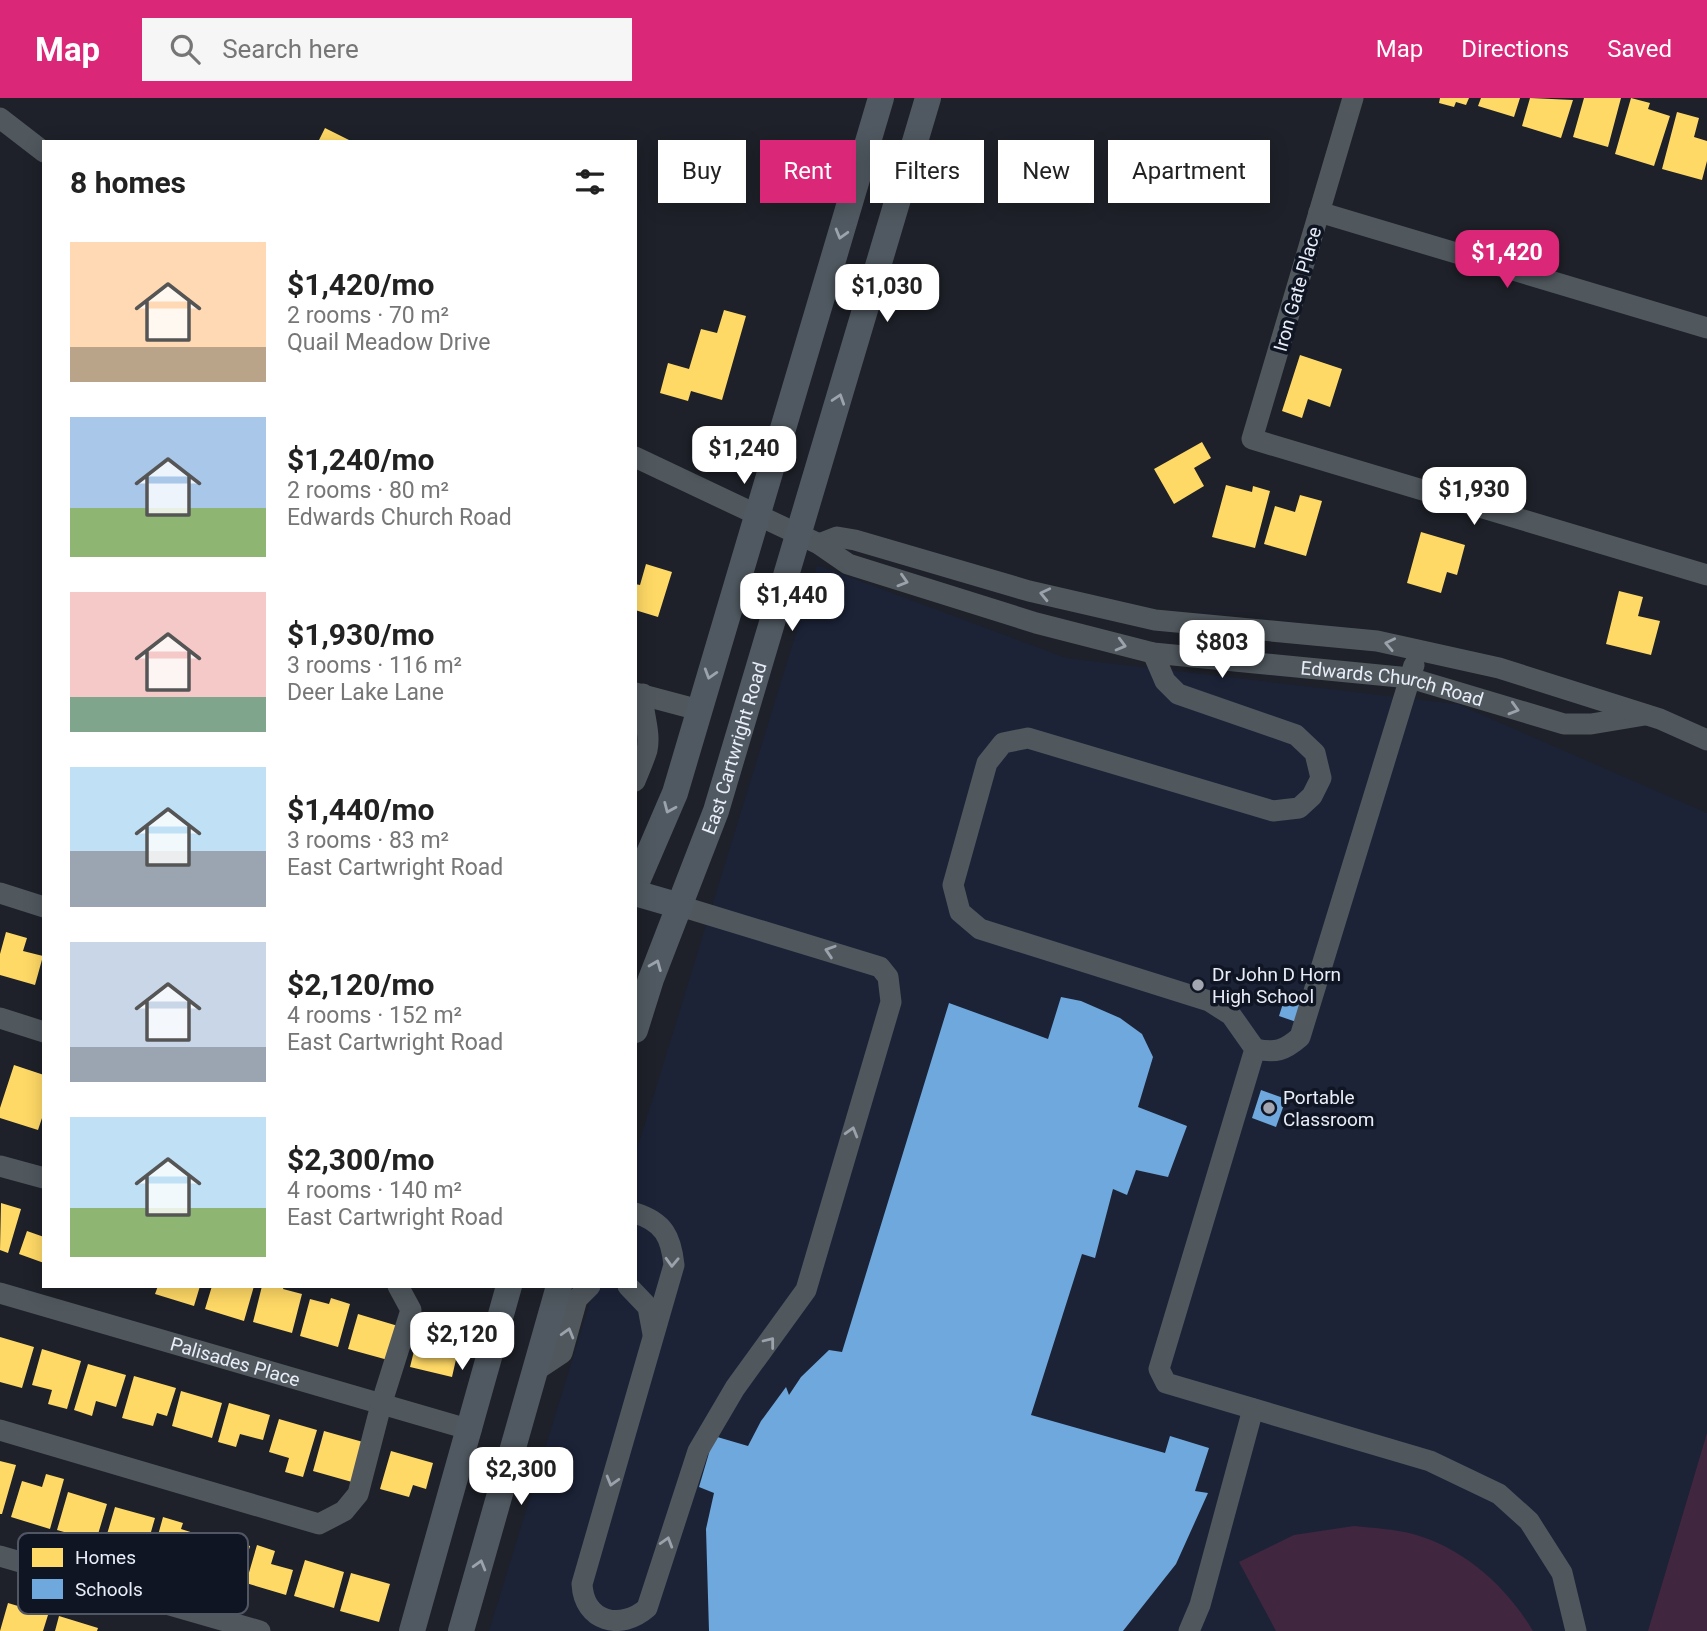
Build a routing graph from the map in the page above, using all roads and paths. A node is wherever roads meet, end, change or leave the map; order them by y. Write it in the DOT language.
graph roads {
  1 [pos="881,98"];
  2 [pos="928,98"];
  3 [pos="1353,98"];
  4 [pos="0,118"];
  5 [pos="42,150"];
  6 [pos="1319,212"];
  7 [pos="1707,328"];
  8 [pos="637,458"];
  9 [pos="758,515"];
  10 [pos="808,539"];
  11 [pos="1707,575"];
  12 [pos="1419,650"];
  13 [pos="1153,653"];
  14 [pos="1410,678"];
  15 [pos="639,694"];
  16 [pos="699,710"];
  17 [pos="1645,715"];
  18 [pos="1707,740"];
  19 [pos="637,776"];
  20 [pos="637,881"];
  21 [pos="0,893"];
  22 [pos="637,894"];
  23 [pos="42,905"];
  24 [pos="680,906"];
  25 [pos="0,1018"];
  26 [pos="637,1023"];
  27 [pos="42,1031"];
  28 [pos="1255,1049"];
  29 [pos="0,1166"];
  30 [pos="42,1177"];
  31 [pos="637,1214"];
  32 [pos="399,1288"];
  33 [pos="508,1288"];
  34 [pos="558,1288"];
  35 [pos="588,1288"];
  36 [pos="630,1288"];
  37 [pos="0,1293"];
  38 [pos="653,1339"];
  39 [pos="535,1371"];
  40 [pos="380,1405"];
  41 [pos="1253,1409"];
  42 [pos="0,1430"];
  43 [pos="471,1430"];
  44 [pos="0,1556"];
  45 [pos="18,1561"];
  46 [pos="201,1614"];
  47 [pos="1192,1628"];
  48 [pos="260,1631"];
  49 [pos="412,1631"];
  50 [pos="461,1631"];
  51 [pos="1576,1631"];
  1 -- 9 [label="main road, one-way"];
  10 -- 2 [label="main road, East Cartwright Road, one-way"];
  3 -- 6 [label="street, Iron Gate Place"];
  4 -- 5 [label="street"];
  6 -- 7 [label="street"];
  6 -- 11 [label="street, Iron Gate Place"];
  8 -- 9 [label="street, Edwards Church Road"];
  9 -- 10 [label="street, Edwards Church Road"];
  9 -- 16 [label="main road, one-way"];
  12 -- 10 [label="street, Edwards Church Road, one-way"];
  10 -- 13 [label="street, Edwards Church Road, one-way"];
  10 -- 24 [label="main road, East Cartwright Road"];
  12 -- 14 [label="street"];
  12 -- 17 [label="street, Edwards Church Road"];
  13 -- 14 [label="street, Edwards Church Road"];
  13 -- 28 [label="street"];
  14 -- 17 [label="street, Edwards Church Road, one-way"];
  14 -- 28 [label="street"];
  15 -- 16 [label="street"];
  15 -- 19 [label="street"];
  16 -- 20 [label="main road, one-way"];
  17 -- 18 [label="street, Edwards Church Road"];
  21 -- 23 [label="street"];
  22 -- 24 [label="main road"];
  26 -- 24 [label="main road, East Cartwright Road, one-way"];
  38 -- 24 [label="street, one-way"];
  25 -- 27 [label="street"];
  28 -- 41 [label="street"];
  29 -- 30 [label="street"];
  31 -- 38 [label="street, one-way"];
  32 -- 40 [label="street"];
  33 -- 43 [label="main road"];
  34 -- 39 [label="main road"];
  39 -- 35 [label="street, one-way"];
  36 -- 38 [label="street"];
  37 -- 40 [label="street, Palisades Place"];
  50 -- 39 [label="main road, one-way"];
  40 -- 42 [label="street"];
  40 -- 43 [label="street, Palisades Place"];
  41 -- 47 [label="street"];
  41 -- 51 [label="street"];
  43 -- 49 [label="main road"];
  44 -- 45 [label="street"];
  46 -- 48 [label="street"];
}
